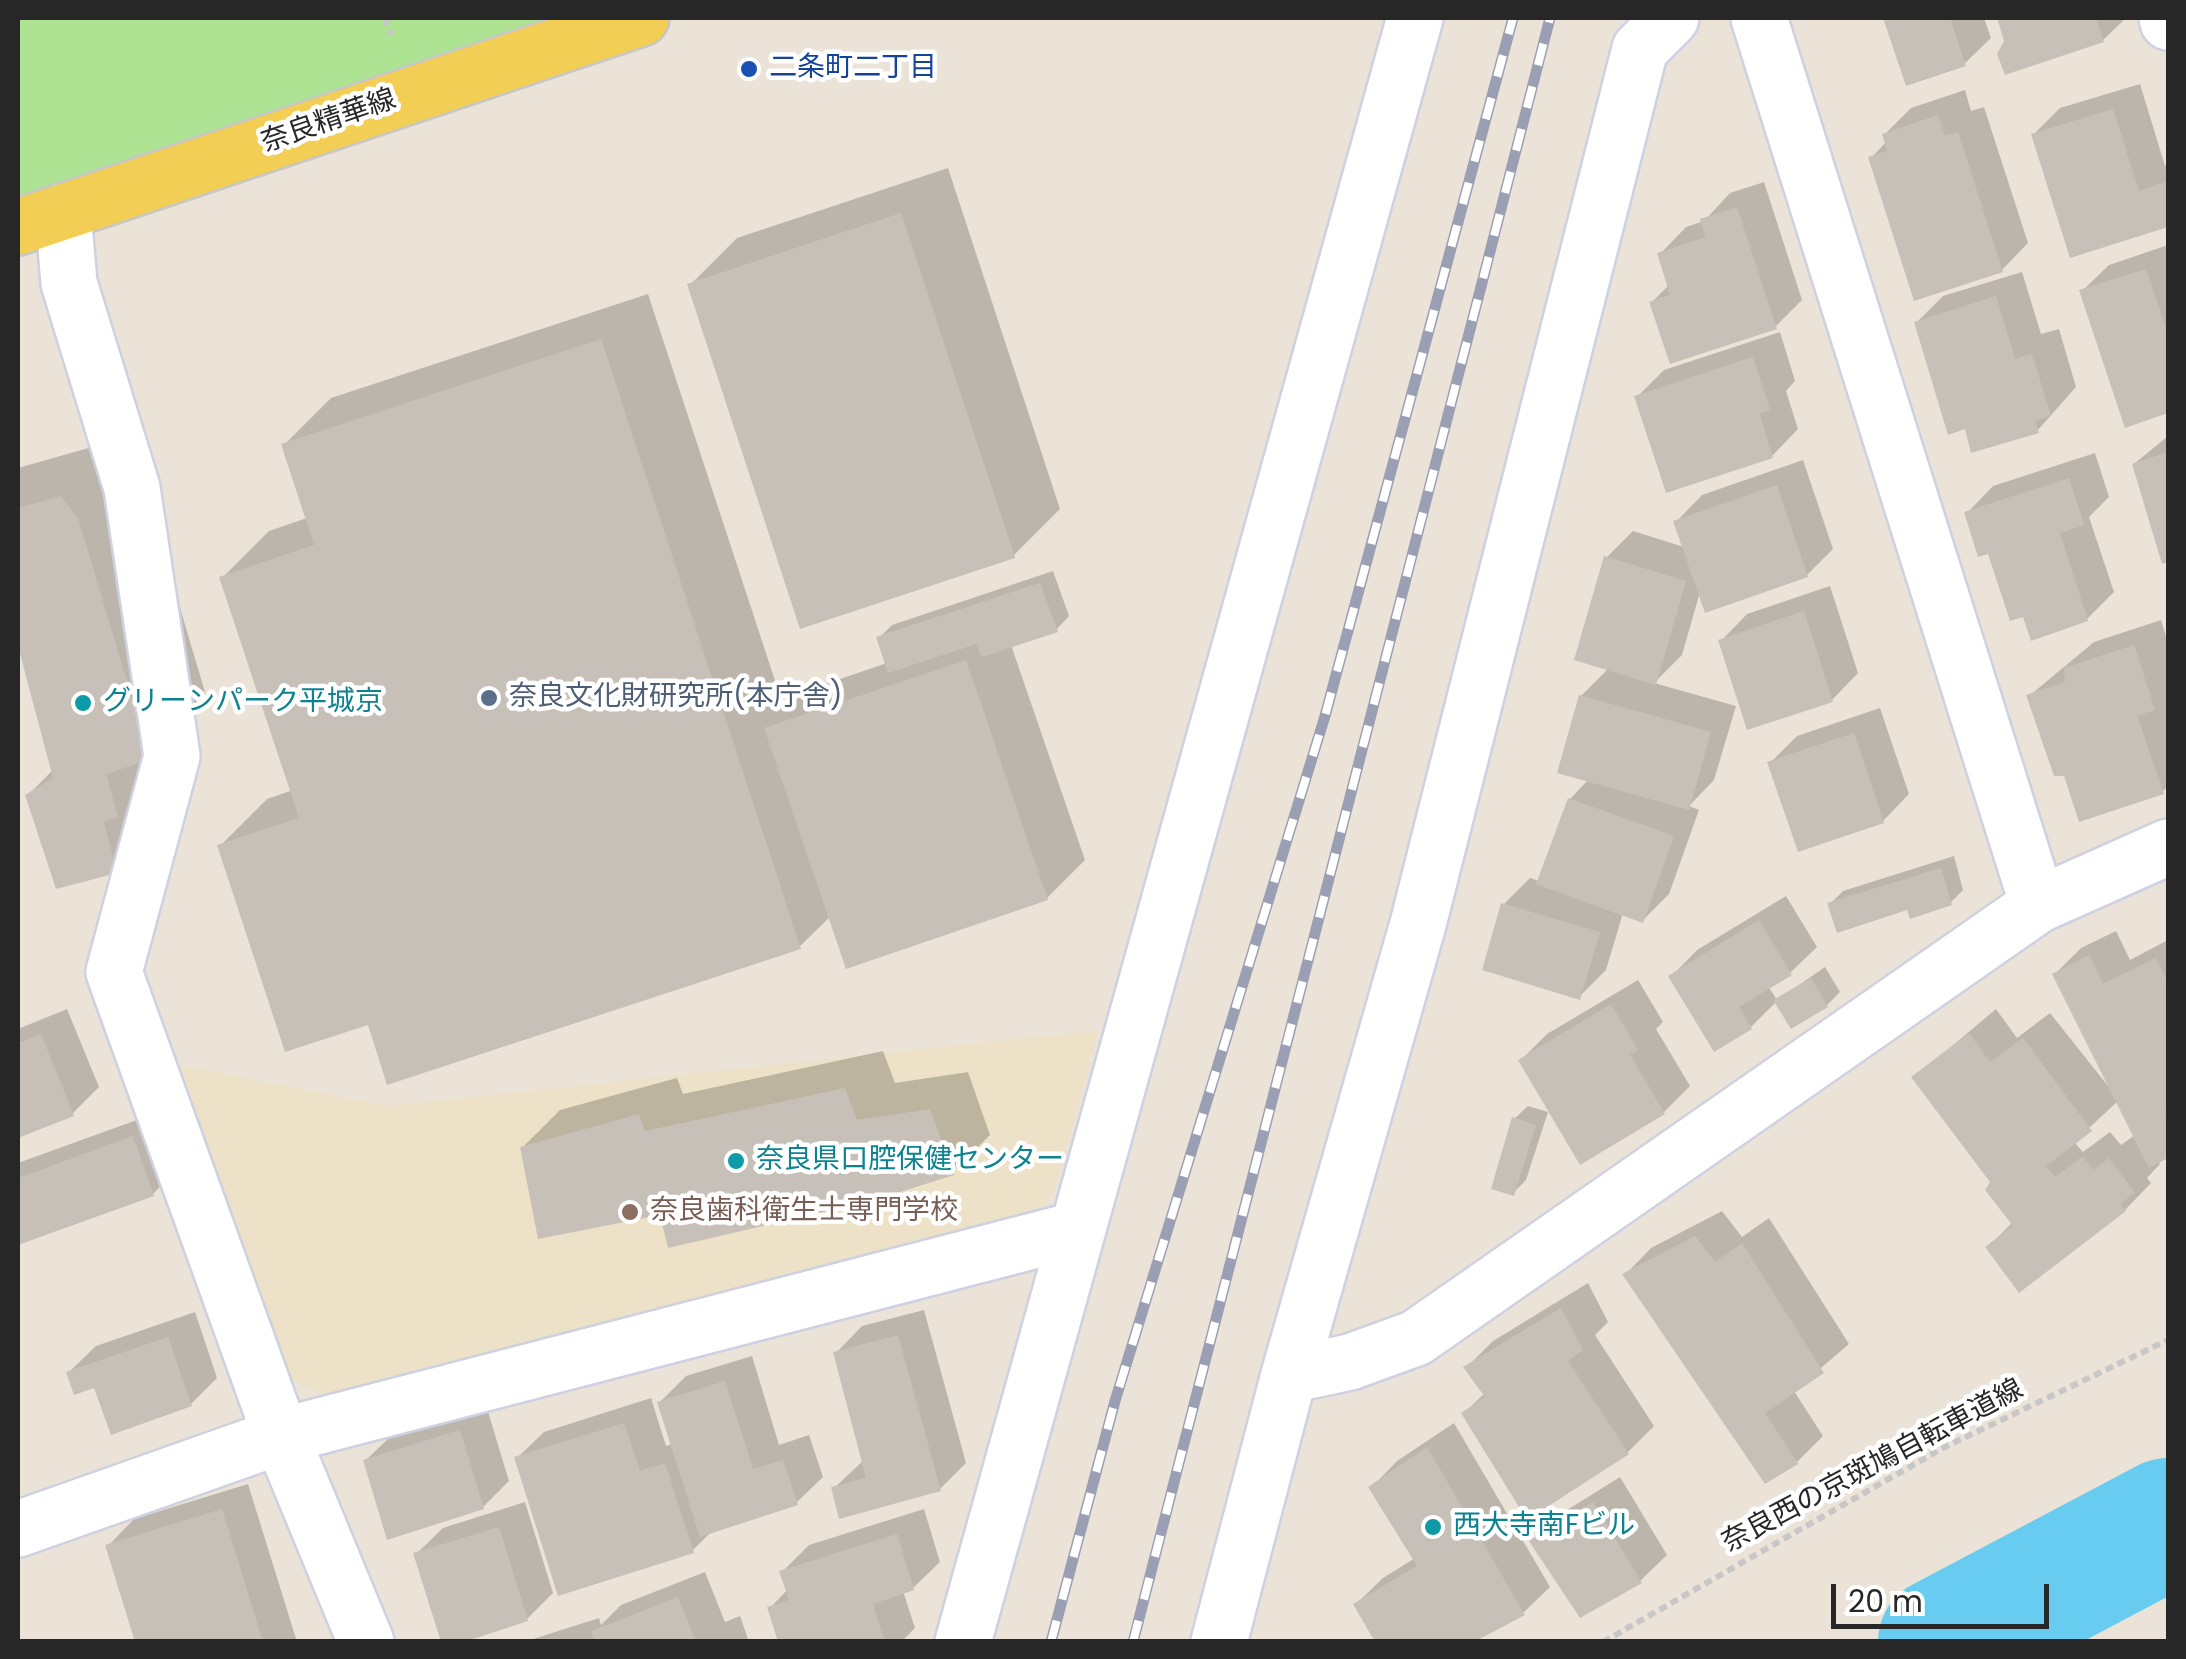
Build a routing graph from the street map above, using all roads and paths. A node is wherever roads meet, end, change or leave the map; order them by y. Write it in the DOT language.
graph roads {
  1 [pos="385,18"];
  2 [pos="641,18"];
  3 [pos="1415,18"];
  4 [pos="1671,18"];
  5 [pos="1759,18"];
  6 [pos="392,36"];
  7 [pos="40,220"];
  8 [pos="2168,846"];
  9 [pos="2038,906"];
  10 [pos="1075,1230"];
  11 [pos="2168,1340"];
  12 [pos="1289,1375"];
  13 [pos="281,1436"];
  14 [pos="18,1529"];
  15 [pos="366,1642"];
  16 [pos="962,1642"];
  17 [pos="1219,1642"];
  18 [pos="1603,1642"];
  1 -- 6 [label="path"];
  2 -- 7 [label="main road, 奈良精華線"];
  3 -- 10 [label="street"];
  4 -- 12 [label="street"];
  5 -- 9 [label="street"];
  7 -- 13 [label="street"];
  8 -- 9 [label="street"];
  9 -- 12 [label="street"];
  10 -- 13 [label="street"];
  10 -- 16 [label="street"];
  11 -- 18 [label="path, 奈良西の京斑鳩自転車道線"];
  12 -- 17 [label="street"];
  13 -- 14 [label="street"];
  13 -- 15 [label="street"];
}
